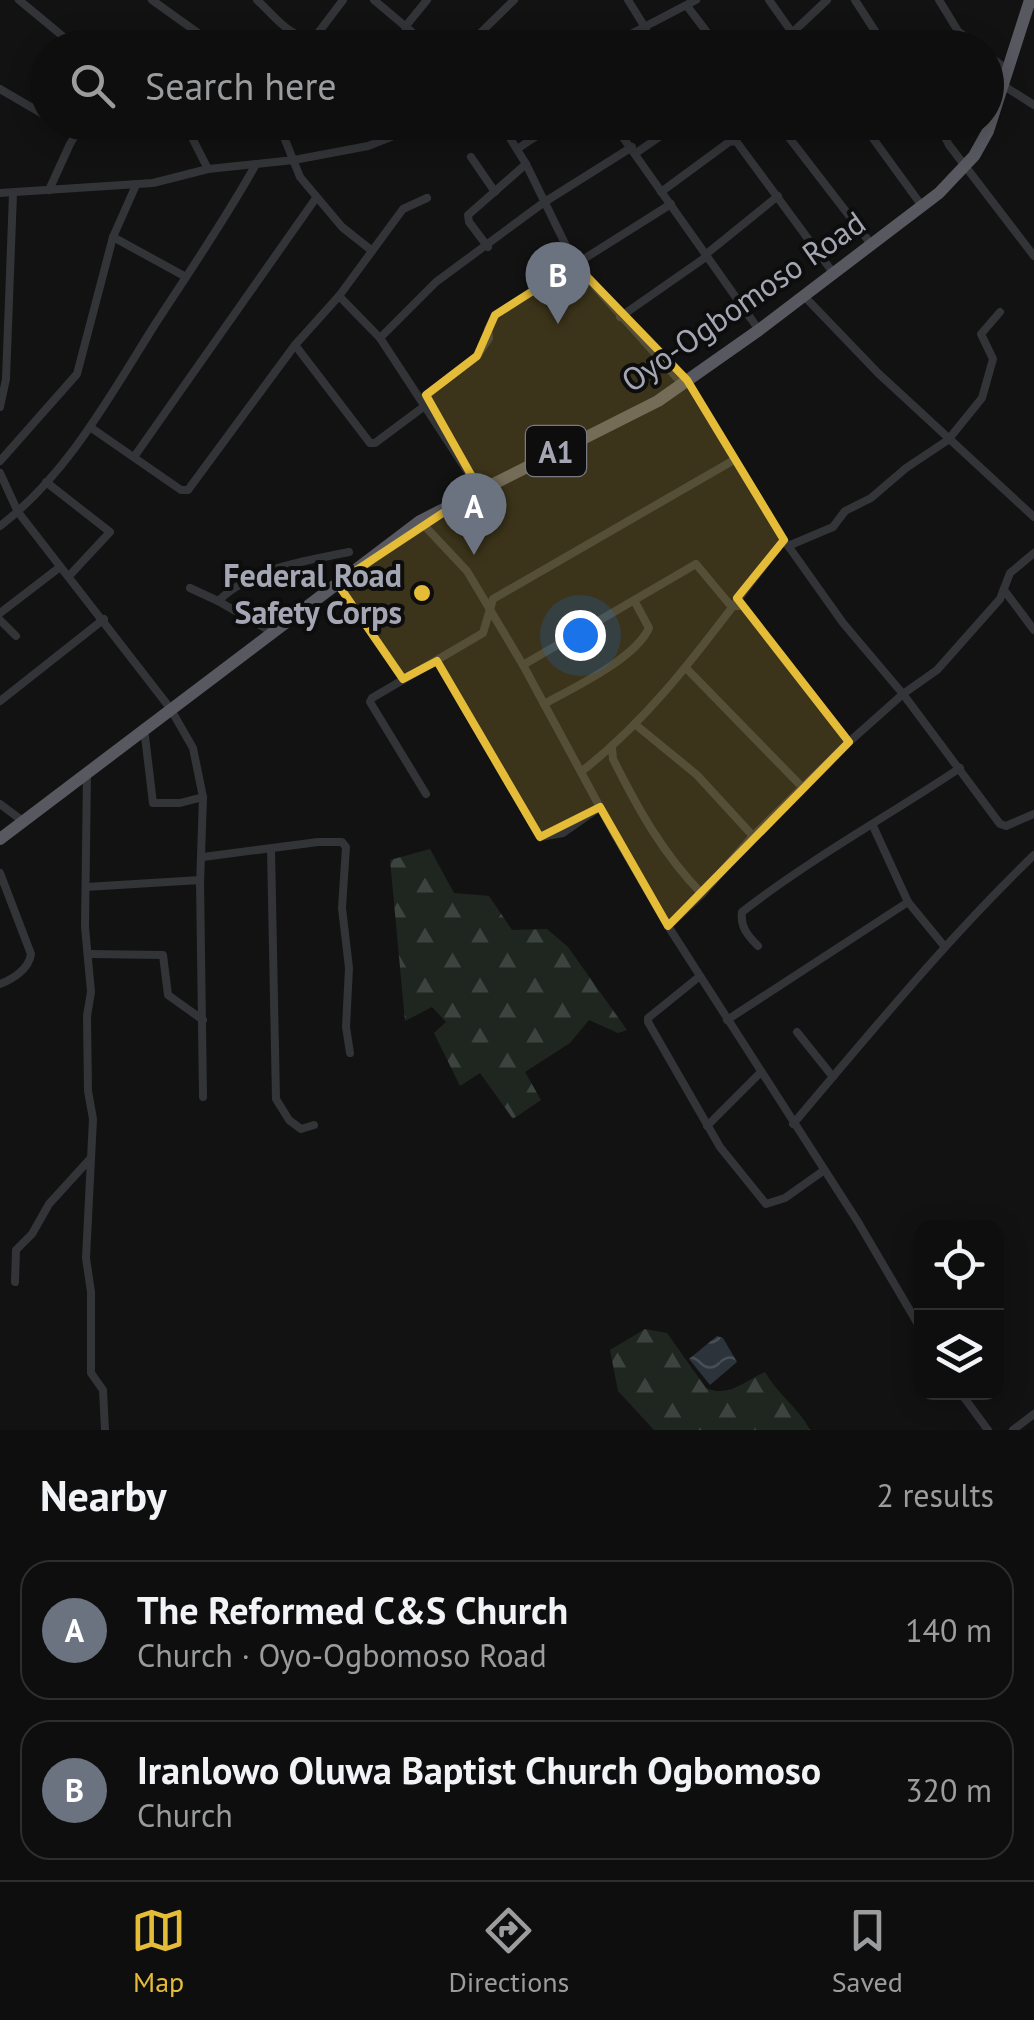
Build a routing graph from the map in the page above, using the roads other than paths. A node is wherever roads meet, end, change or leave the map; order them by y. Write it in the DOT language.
graph roads {
  1 [pos="19,0"];
  2 [pos="152,0"];
  3 [pos="257,0"];
  4 [pos="343,0"];
  5 [pos="374,0"];
  6 [pos="427,0"];
  7 [pos="514,0"];
  8 [pos="628,0"];
  9 [pos="696,0"];
  10 [pos="769,0"];
  11 [pos="827,0"];
  12 [pos="855,0"];
  13 [pos="939,0"];
  14 [pos="1030,0"];
  15 [pos="687,6"];
  16 [pos="405,27"];
  17 [pos="646,28"];
  18 [pos="56,30"];
  19 [pos="194,30"];
  20 [pos="290,30"];
  21 [pos="320,30"];
  22 [pos="409,30"];
  23 [pos="483,30"];
  24 [pos="642,30"];
  25 [pos="705,30"];
  26 [pos="790,30"];
  27 [pos="795,30"];
  28 [pos="873,30"];
  29 [pos="958,30"];
  30 [pos="1004,67"];
  31 [pos="1009,71"];
  32 [pos="1004,86"];
  33 [pos="0,90"];
  34 [pos="1034,105"];
  35 [pos="30,107"];
  36 [pos="74,140"];
  37 [pos="193,140"];
  38 [pos="286,140"];
  39 [pos="385,140"];
  40 [pos="511,140"];
  41 [pos="531,140"];
  42 [pos="626,140"];
  43 [pos="651,140"];
  44 [pos="791,140"];
  45 [pos="875,140"];
  46 [pos="946,140"];
  47 [pos="983,140"];
  48 [pos="517,149"];
  49 [pos="634,150"];
  50 [pos="472,157"];
  51 [pos="294,160"];
  52 [pos="256,164"];
  53 [pos="526,164"];
  54 [pos="966,166"];
  55 [pos="208,169"];
  56 [pos="136,185"];
  57 [pos="49,190"];
  58 [pos="495,192"];
  59 [pos="661,192"];
  60 [pos="0,193"];
  61 [pos="13,194"];
  62 [pos="778,196"];
  63 [pos="316,198"];
  64 [pos="426,198"];
  65 [pos="543,203"];
  66 [pos="671,204"];
  67 [pos="922,206"];
  68 [pos="113,237"];
  69 [pos="871,244"];
  70 [pos="488,246"];
  71 [pos="371,250"];
  72 [pos="704,254"];
  73 [pos="1034,256"];
  74 [pos="574,264"];
  75 [pos="834,274"];
  76 [pos="186,277"];
  77 [pos="339,296"];
  78 [pos="804,296"];
  79 [pos="1000,312"];
  80 [pos="620,317"];
  81 [pos="760,330"];
  82 [pos="380,338"];
  83 [pos="295,345"];
  84 [pos="687,380"];
  85 [pos="426,405"];
  86 [pos="0,407"];
  87 [pos="90,427"];
  88 [pos="948,440"];
  89 [pos="134,456"];
  90 [pos="734,460"];
  91 [pos="0,461"];
  92 [pos="0,474"];
  93 [pos="46,482"];
  94 [pos="479,489"];
  95 [pos="18,512"];
  96 [pos="1034,518"];
  97 [pos="420,521"];
  98 [pos="0,526"];
  99 [pos="786,543"];
  100 [pos="349,552"];
  101 [pos="1034,553"];
  102 [pos="60,567"];
  103 [pos="68,576"];
  104 [pos="337,583"];
  105 [pos="190,588"];
  106 [pos="1004,590"];
  107 [pos="218,601"];
  108 [pos="635,602"];
  109 [pos="731,606"];
  110 [pos="488,611"];
  111 [pos="0,617"];
  112 [pos="104,619"];
  113 [pos="1034,630"];
  114 [pos="272,632"];
  115 [pos="16,636"];
  116 [pos="437,661"];
  117 [pos="523,665"];
  118 [pos="686,668"];
  119 [pos="403,680"];
  120 [pos="904,694"];
  121 [pos="0,700"];
  122 [pos="544,704"];
  123 [pos="170,708"];
  124 [pos="636,725"];
  125 [pos="144,728"];
  126 [pos="849,742"];
  127 [pos="612,748"];
  128 [pos="960,768"];
  129 [pos="582,770"];
  130 [pos="87,772"];
  131 [pos="803,788"];
  132 [pos="426,794"];
  133 [pos="202,798"];
  134 [pos="0,804"];
  135 [pos="600,807"];
  136 [pos="1034,814"];
  137 [pos="24,822"];
  138 [pos="873,826"];
  139 [pos="753,836"];
  140 [pos="0,839"];
  141 [pos="271,849"];
  142 [pos="1034,855"];
  143 [pos="203,857"];
  144 [pos="0,873"];
  145 [pos="200,885"];
  146 [pos="86,886"];
  147 [pos="702,894"];
  148 [pos="908,902"];
  149 [pos="668,926"];
  150 [pos="758,946"];
  151 [pos="945,946"];
  152 [pos="90,954"];
  153 [pos="700,976"];
  154 [pos="0,984"];
  155 [pos="204,1020"];
  156 [pos="727,1020"];
  157 [pos="797,1032"];
  158 [pos="350,1053"];
  159 [pos="761,1072"];
  160 [pos="833,1076"];
  161 [pos="203,1097"];
  162 [pos="793,1124"];
  163 [pos="314,1125"];
  164 [pos="707,1126"];
  165 [pos="90,1159"];
  166 [pos="823,1171"];
  167 [pos="16,1282"];
  168 [pos="914,1318"];
  169 [pos="966,1400"];
  170 [pos="1034,1414"];
  171 [pos="106,1430"];
  172 [pos="988,1430"];
  173 [pos="1012,1430"];
  1 -- 18 [label="street"];
  2 -- 19 [label="street"];
  3 -- 20 [label="street"];
  4 -- 21 [label="street"];
  5 -- 16 [label="street"];
  6 -- 16 [label="street"];
  7 -- 23 [label="street"];
  8 -- 17 [label="street"];
  9 -- 15 [label="street"];
  10 -- 26 [label="street"];
  11 -- 27 [label="street"];
  12 -- 28 [label="street"];
  13 -- 29 [label="street"];
  14 -- 31 [label="highway, Oyo-Ogbomoso Road / A1"];
  15 -- 17 [label="street"];
  15 -- 25 [label="street"];
  16 -- 22 [label="street"];
  17 -- 24 [label="street"];
  30 -- 31 [label="street"];
  31 -- 32 [label="highway, Oyo-Ogbomoso Road / A1"];
  32 -- 34 [label="street"];
  33 -- 35 [label="street"];
  36 -- 57 [label="street"];
  37 -- 55 [label="street"];
  38 -- 51 [label="street"];
  39 -- 51 [label="street"];
  40 -- 48 [label="street"];
  41 -- 48 [label="street"];
  42 -- 49 [label="street"];
  43 -- 49 [label="street"];
  44 -- 69 [label="street"];
  45 -- 67 [label="street"];
  46 -- 54 [label="street"];
  47 -- 54 [label="highway, Oyo-Ogbomoso Road / A1"];
  48 -- 53 [label="street"];
  49 -- 59 [label="street"];
  49 -- 65 [label="street"];
  50 -- 58 [label="street"];
  51 -- 52 [label="street"];
  51 -- 63 [label="street"];
  52 -- 55 [label="street"];
  52 -- 76 [label="street"];
  53 -- 58 [label="street"];
  53 -- 65 [label="street"];
  54 -- 67 [label="highway, Oyo-Ogbomoso Road / A1"];
  54 -- 73 [label="street"];
  55 -- 56 [label="street"];
  56 -- 57 [label="street"];
  56 -- 68 [label="street"];
  57 -- 61 [label="street"];
  58 -- 70 [label="street"];
  59 -- 62 [label="street"];
  59 -- 66 [label="street"];
  60 -- 61 [label="street"];
  61 -- 86 [label="street"];
  62 -- 72 [label="street"];
  62 -- 75 [label="street"];
  63 -- 71 [label="street"];
  63 -- 89 [label="street"];
  64 -- 71 [label="street"];
  65 -- 70 [label="street"];
  65 -- 74 [label="street"];
  66 -- 72 [label="street"];
  66 -- 74 [label="street"];
  67 -- 69 [label="highway, Oyo-Ogbomoso Road / A1"];
  68 -- 76 [label="street"];
  68 -- 91 [label="street"];
  69 -- 75 [label="highway, Oyo-Ogbomoso Road / A1"];
  70 -- 82 [label="street"];
  71 -- 77 [label="street"];
  72 -- 80 [label="street"];
  72 -- 81 [label="street"];
  74 -- 80 [label="street"];
  74 -- 85 [label="street"];
  75 -- 78 [label="highway, Oyo-Ogbomoso Road / A1"];
  76 -- 87 [label="street"];
  77 -- 82 [label="street"];
  77 -- 83 [label="street"];
  78 -- 81 [label="highway, Oyo-Ogbomoso Road / A1"];
  78 -- 88 [label="street"];
  79 -- 88 [label="street"];
  80 -- 84 [label="street"];
  81 -- 84 [label="highway, Oyo-Ogbomoso Road / A1"];
  82 -- 85 [label="street"];
  83 -- 85 [label="street"];
  83 -- 89 [label="street"];
  84 -- 90 [label="street"];
  84 -- 94 [label="highway, Oyo-Ogbomoso Road / A1"];
  85 -- 94 [label="street"];
  87 -- 89 [label="street"];
  87 -- 93 [label="street"];
  88 -- 96 [label="street"];
  88 -- 99 [label="street"];
  90 -- 99 [label="street"];
  90 -- 110 [label="street"];
  92 -- 95 [label="street"];
  93 -- 95 [label="street"];
  93 -- 103 [label="street"];
  94 -- 97 [label="highway, Oyo-Ogbomoso Road / A1"];
  95 -- 98 [label="street"];
  95 -- 102 [label="street"];
  97 -- 104 [label="highway, Oyo-Ogbomoso Road / A1"];
  97 -- 110 [label="street"];
  99 -- 109 [label="street"];
  99 -- 120 [label="street"];
  100 -- 107 [label="street"];
  101 -- 106 [label="street"];
  102 -- 103 [label="street"];
  102 -- 111 [label="street"];
  103 -- 112 [label="street"];
  104 -- 114 [label="highway, Oyo-Ogbomoso Road / A1"];
  104 -- 119 [label="street"];
  105 -- 107 [label="street"];
  106 -- 113 [label="street"];
  106 -- 120 [label="street"];
  107 -- 114 [label="street"];
  108 -- 109 [label="street"];
  108 -- 117 [label="street"];
  108 -- 122 [label="street"];
  109 -- 118 [label="street"];
  109 -- 126 [label="street"];
  110 -- 116 [label="street"];
  110 -- 117 [label="street"];
  111 -- 115 [label="street"];
  112 -- 121 [label="street"];
  112 -- 123 [label="street"];
  114 -- 123 [label="highway, Oyo-Ogbomoso Road / A1"];
  116 -- 119 [label="street"];
  116 -- 135 [label="street"];
  117 -- 122 [label="street"];
  118 -- 124 [label="street"];
  118 -- 131 [label="street"];
  119 -- 132 [label="street"];
  120 -- 126 [label="street"];
  120 -- 128 [label="street"];
  122 -- 129 [label="street"];
  123 -- 125 [label="highway, Oyo-Ogbomoso Road / A1"];
  123 -- 133 [label="street"];
  124 -- 127 [label="street"];
  124 -- 139 [label="street"];
  125 -- 130 [label="highway, Oyo-Ogbomoso Road / A1"];
  125 -- 133 [label="street"];
  126 -- 131 [label="street"];
  127 -- 129 [label="street"];
  127 -- 147 [label="street"];
  128 -- 136 [label="street"];
  128 -- 138 [label="street"];
  129 -- 135 [label="street"];
  130 -- 137 [label="highway, Oyo-Ogbomoso Road / A1"];
  130 -- 146 [label="street"];
  131 -- 139 [label="street"];
  133 -- 143 [label="street"];
  134 -- 137 [label="street"];
  135 -- 149 [label="street"];
  137 -- 140 [label="highway, Oyo-Ogbomoso Road / A1"];
  138 -- 148 [label="street"];
  138 -- 150 [label="street"];
  139 -- 147 [label="street"];
  141 -- 143 [label="street"];
  141 -- 158 [label="street"];
  141 -- 163 [label="street"];
  142 -- 151 [label="street"];
  143 -- 145 [label="street"];
  144 -- 154 [label="street"];
  145 -- 146 [label="street"];
  145 -- 155 [label="street"];
  146 -- 152 [label="street"];
  147 -- 149 [label="street"];
  148 -- 151 [label="street"];
  148 -- 156 [label="street"];
  149 -- 153 [label="street"];
  151 -- 160 [label="street"];
  152 -- 155 [label="street"];
  152 -- 165 [label="street"];
  153 -- 156 [label="street"];
  153 -- 164 [label="street"];
  155 -- 161 [label="street"];
  156 -- 159 [label="street"];
  157 -- 160 [label="street"];
  159 -- 162 [label="street"];
  159 -- 164 [label="street"];
  160 -- 162 [label="street"];
  162 -- 166 [label="street"];
  164 -- 166 [label="street"];
  165 -- 167 [label="street"];
  165 -- 171 [label="street"];
  166 -- 168 [label="street"];
  169 -- 172 [label="street"];
  170 -- 173 [label="street"];
}
